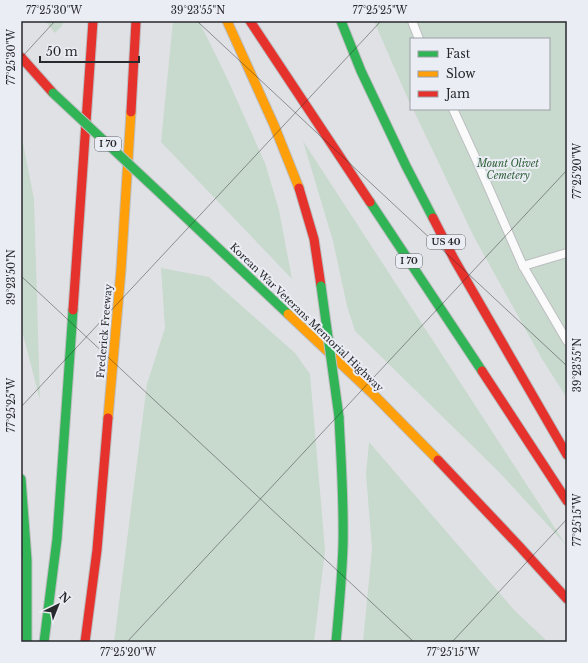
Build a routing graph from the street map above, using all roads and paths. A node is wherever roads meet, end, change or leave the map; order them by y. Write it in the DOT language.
graph roads {
  1 [pos="93,21"];
  2 [pos="136,21"];
  3 [pos="227,21"];
  4 [pos="250,21"];
  5 [pos="341,21"];
  6 [pos="412,21"];
  7 [pos="419,38"];
  8 [pos="21,57"];
  9 [pos="21,63"];
  10 [pos="53,93"];
  11 [pos="453,110"];
  12 [pos="567,253"];
  13 [pos="523,266"];
  14 [pos="567,341"];
  15 [pos="567,455"];
  16 [pos="21,479"];
  17 [pos="567,501"];
  18 [pos="567,599"];
  19 [pos="27,642"];
  20 [pos="44,642"];
  21 [pos="85,642"];
  22 [pos="336,642"];
  1 -- 20 [label="highway"];
  2 -- 21 [label="highway, Frederick Freeway"];
  3 -- 22 [label="highway, bridge"];
  4 -- 17 [label="highway, I 70"];
  5 -- 15 [label="highway, US 40"];
  6 -- 7 [label="lane"];
  8 -- 10 [label="highway"];
  9 -- 10 [label="highway, Korean War Veterans Memorial Highway / I 70"];
  10 -- 18 [label="highway, Korean War Veterans Memorial Highway / I 70, bridge"];
  11 -- 13 [label="lane"];
  12 -- 13 [label="lane"];
  13 -- 14 [label="lane"];
  16 -- 19 [label="highway"];
}
